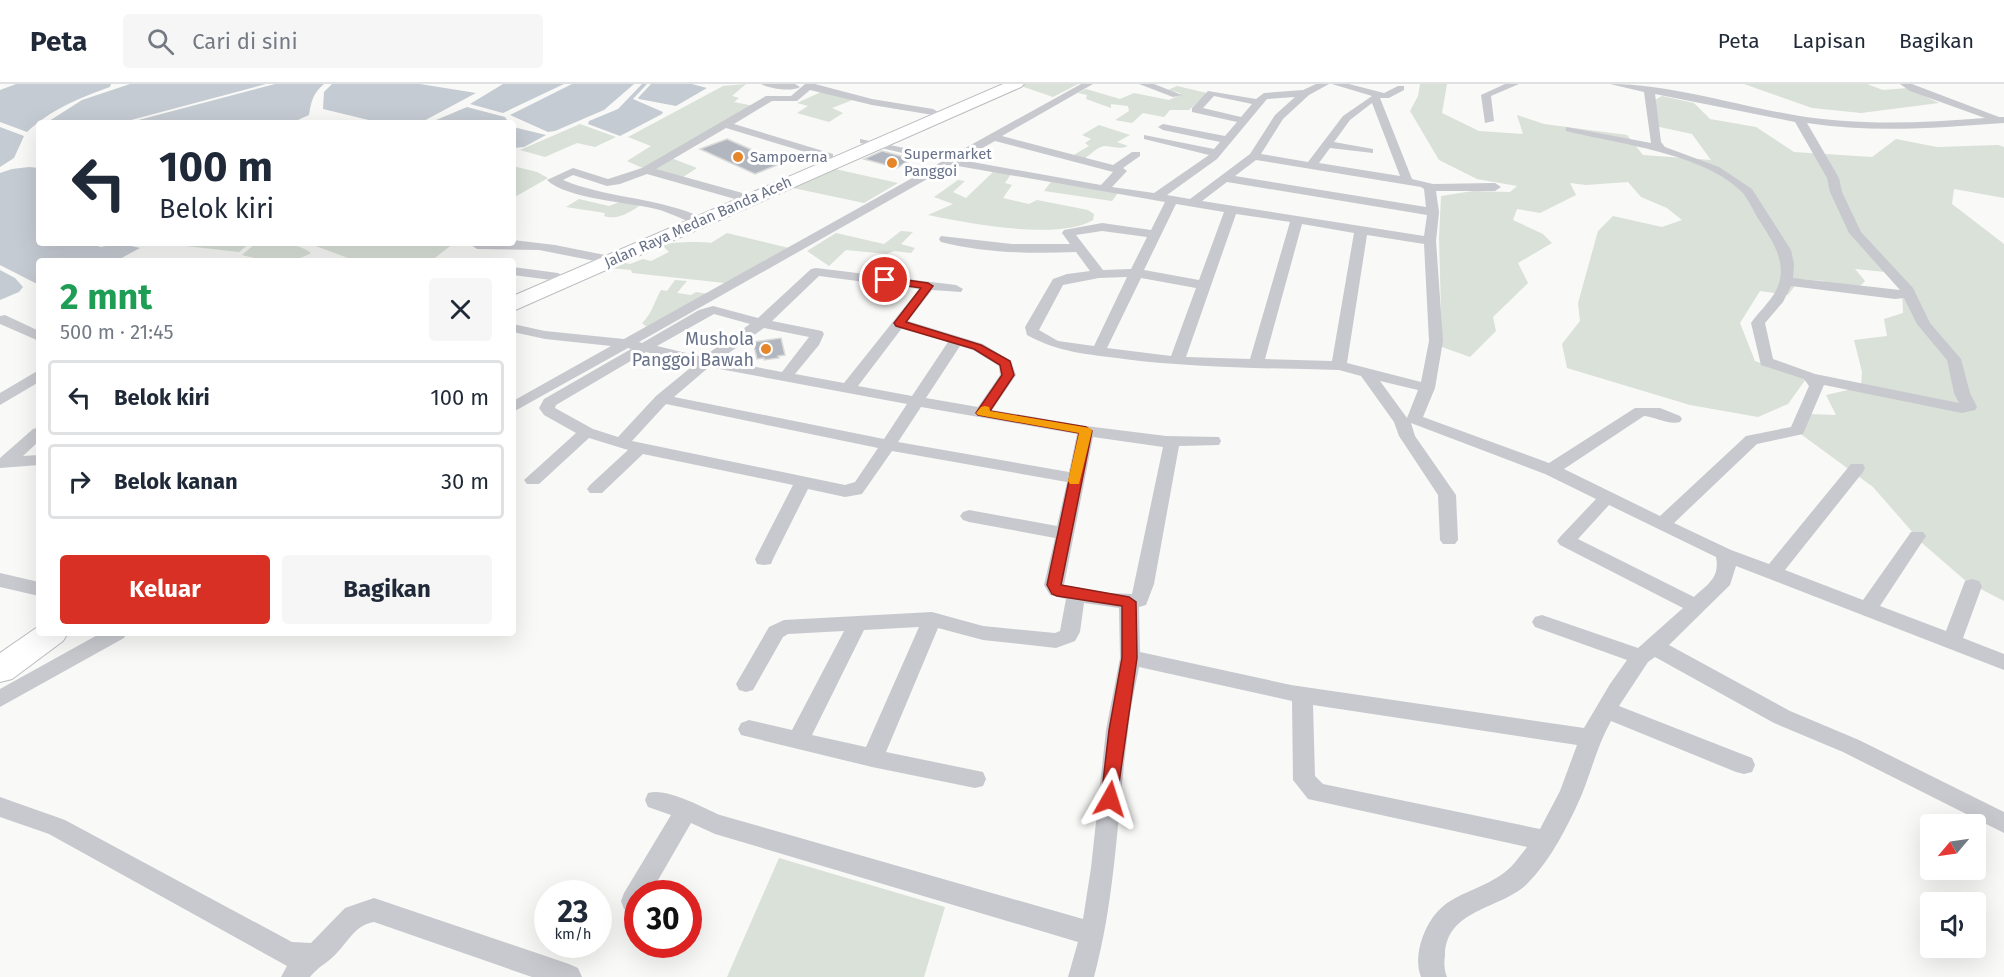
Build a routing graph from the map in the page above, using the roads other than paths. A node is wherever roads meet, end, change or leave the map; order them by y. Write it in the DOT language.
graph roads {
  1 [pos="766,84"];
  2 [pos="999,84"];
  3 [pos="1016,84"];
  4 [pos="1086,84"];
  5 [pos="1144,84"];
  6 [pos="1324,84"];
  7 [pos="1337,84"];
  8 [pos="1514,84"];
  9 [pos="1615,84"];
  10 [pos="1676,84"];
  11 [pos="1905,84"];
  12 [pos="808,86"];
  13 [pos="1494,86"];
  14 [pos="1401,88"];
  15 [pos="1653,90"];
  16 [pos="1305,93"];
  17 [pos="1177,94"];
  18 [pos="1376,96"];
  19 [pos="1257,102"];
  20 [pos="933,112"];
  21 [pos="1799,119"];
  22 [pos="1242,120"];
  23 [pos="2001,120"];
  24 [pos="1488,121"];
  25 [pos="724,124"];
  26 [pos="1163,127"];
  27 [pos="1570,129"];
  28 [pos="992,137"];
  29 [pos="1148,137"];
  30 [pos="1228,137"];
  31 [pos="1255,139"];
  32 [pos="869,142"];
  33 [pos="1328,144"];
  34 [pos="1661,149"];
  35 [pos="1369,151"];
  36 [pos="1216,153"];
  37 [pos="1136,154"];
  38 [pos="829,156"];
  39 [pos="1254,156"];
  40 [pos="948,161"];
  41 [pos="1311,166"];
  42 [pos="1115,169"];
  43 [pos="645,170"];
  44 [pos="1227,178"];
  45 [pos="1407,181"];
  46 [pos="1495,187"];
  47 [pos="1430,188"];
  48 [pos="1103,189"];
  49 [pos="742,197"];
  50 [pos="1157,197"];
  51 [pos="1172,199"];
  52 [pos="1193,202"];
  53 [pos="1231,210"];
  54 [pos="1433,212"];
  55 [pos="692,218"];
  56 [pos="1297,220"];
  57 [pos="1361,230"];
  58 [pos="1155,234"];
  59 [pos="945,239"];
  60 [pos="1430,241"];
  61 [pos="516,245"];
  62 [pos="1079,248"];
  63 [pos="600,258"];
  64 [pos="516,271"];
  65 [pos="1136,273"];
  66 [pos="1098,274"];
  67 [pos="558,277"];
  68 [pos="1786,281"];
  69 [pos="1204,285"];
  70 [pos="928,286"];
  71 [pos="956,289"];
  72 [pos="1909,292"];
  73 [pos="516,297"];
  74 [pos="516,303"];
  75 [pos="0,320"];
  76 [pos="761,323"];
  77 [pos="900,323"];
  78 [pos="516,329"];
  79 [pos="36,335"];
  80 [pos="957,340"];
  81 [pos="625,343"];
  82 [pos="644,347"];
  83 [pos="1098,351"];
  84 [pos="1177,361"];
  85 [pos="706,362"];
  86 [pos="1256,364"];
  87 [pos="1339,366"];
  88 [pos="1367,374"];
  89 [pos="36,377"];
  90 [pos="785,377"];
  91 [pos="1812,378"];
  92 [pos="848,388"];
  93 [pos="1427,388"];
  94 [pos="662,399"];
  95 [pos="915,401"];
  96 [pos="516,405"];
  97 [pos="1,406"];
  98 [pos="982,413"];
  99 [pos="1674,419"];
  100 [pos="1409,421"];
  101 [pos="1086,431"];
  102 [pos="587,432"];
  103 [pos="36,435"];
  104 [pos="1166,441"];
  105 [pos="1213,441"];
  106 [pos="621,444"];
  107 [pos="888,445"];
  108 [pos="640,448"];
  109 [pos="36,460"];
  110 [pos="3,463"];
  111 [pos="1857,468"];
  112 [pos="1551,470"];
  113 [pos="1075,478"];
  114 [pos="533,480"];
  115 [pos="802,484"];
  116 [pos="596,489"];
  117 [pos="1607,497"];
  118 [pos="969,516"];
  119 [pos="1662,524"];
  120 [pos="1063,533"];
  121 [pos="1917,536"];
  122 [pos="1449,540"];
  123 [pos="1724,554"];
  124 [pos="764,559"];
  125 [pos="1772,573"];
  126 [pos="0,580"];
  127 [pos="1972,586"];
  128 [pos="36,588"];
  129 [pos="1076,594"];
  130 [pos="1129,602"];
  131 [pos="1697,607"];
  132 [pos="1868,610"];
  133 [pos="932,619"];
  134 [pos="858,622"];
  135 [pos="1542,622"];
  136 [pos="36,627"];
  137 [pos="48,636"];
  138 [pos="112,636"];
  139 [pos="1952,641"];
  140 [pos="1647,651"];
  141 [pos="0,652"];
  142 [pos="1130,658"];
  143 [pos="2004,662"];
  144 [pos="0,670"];
  145 [pos="746,684"];
  146 [pos="1302,695"];
  147 [pos="0,699"];
  148 [pos="1606,710"];
  149 [pos="749,729"];
  150 [pos="1590,738"];
  151 [pos="798,740"];
  152 [pos="872,758"];
  153 [pos="1744,765"];
  154 [pos="975,779"];
  155 [pos="656,800"];
  156 [pos="0,807"];
  157 [pos="686,810"];
  158 [pos="2004,823"];
  159 [pos="1546,841"];
  160 [pos="645,880"];
  161 [pos="1093,934"];
  162 [pos="302,967"];
  163 [pos="569,977"];
  164 [pos="1081,977"];
  165 [pos="1434,977"];
  1 -- 12 [label="street"];
  2 -- 20 [label="highway, Jalan Raya Medan Banda Aceh"];
  3 -- 32 [label="highway, Jalan Raya Medan Banda Aceh"];
  4 -- 28 [label="street"];
  5 -- 17 [label="street"];
  6 -- 16 [label="street"];
  7 -- 18 [label="street"];
  8 -- 13 [label="street"];
  9 -- 15 [label="street"];
  10 -- 15 [label="street"];
  11 -- 23 [label="street"];
  12 -- 20 [label="street"];
  12 -- 25 [label="street"];
  13 -- 24 [label="street"];
  14 -- 18 [label="street"];
  15 -- 21 [label="street"];
  15 -- 34 [label="street"];
  16 -- 19 [label="street"];
  16 -- 31 [label="street"];
  18 -- 33 [label="street"];
  18 -- 45 [label="street"];
  19 -- 22 [label="street"];
  19 -- 22 [label="street"];
  20 -- 32 [label="highway, Jalan Raya Medan Banda Aceh"];
  21 -- 23 [label="street"];
  21 -- 72 [label="street"];
  22 -- 30 [label="street"];
  25 -- 38 [label="street"];
  25 -- 43 [label="street"];
  26 -- 30 [label="street"];
  27 -- 34 [label="street"];
  28 -- 40 [label="street"];
  28 -- 42 [label="street"];
  29 -- 36 [label="street"];
  30 -- 31 [label="street"];
  30 -- 36 [label="street"];
  31 -- 39 [label="street"];
  32 -- 38 [label="highway, Jalan Raya Medan Banda Aceh"];
  32 -- 40 [label="street"];
  32 -- 74 [label="highway, Jalan Raya Medan Banda Aceh"];
  33 -- 35 [label="street"];
  33 -- 41 [label="street"];
  34 -- 68 [label="street"];
  36 -- 50 [label="street"];
  37 -- 42 [label="street"];
  38 -- 49 [label="highway, Jalan Raya Medan Banda Aceh"];
  39 -- 41 [label="street"];
  39 -- 44 [label="street"];
  40 -- 48 [label="street"];
  40 -- 81 [label="street"];
  41 -- 45 [label="street"];
  42 -- 48 [label="street"];
  43 -- 49 [label="street"];
  43 -- 55 [label="street"];
  44 -- 52 [label="street"];
  44 -- 54 [label="street"];
  45 -- 47 [label="street"];
  46 -- 47 [label="street"];
  47 -- 54 [label="street"];
  48 -- 50 [label="street"];
  49 -- 55 [label="highway, Jalan Raya Medan Banda Aceh"];
  50 -- 51 [label="street"];
  51 -- 52 [label="street"];
  51 -- 58 [label="street"];
  52 -- 53 [label="street"];
  53 -- 56 [label="street"];
  53 -- 69 [label="street"];
  54 -- 60 [label="street"];
  55 -- 63 [label="highway, Jalan Raya Medan Banda Aceh"];
  56 -- 57 [label="street"];
  56 -- 86 [label="street"];
  57 -- 60 [label="street"];
  57 -- 87 [label="street"];
  58 -- 62 [label="street"];
  58 -- 65 [label="street"];
  59 -- 62 [label="street"];
  60 -- 93 [label="street"];
  61 -- 63 [label="street"];
  62 -- 66 [label="street"];
  63 -- 67 [label="highway, Jalan Raya Medan Banda Aceh"];
  64 -- 67 [label="street"];
  65 -- 66 [label="street"];
  65 -- 69 [label="street"];
  65 -- 83 [label="street"];
  66 -- 83 [label="street"];
  67 -- 73 [label="highway, Jalan Raya Medan Banda Aceh"];
  68 -- 72 [label="street"];
  68 -- 91 [label="street"];
  69 -- 84 [label="street"];
  70 -- 71 [label="street"];
  70 -- 76 [label="street"];
  70 -- 77 [label="street"];
  72 -- 91 [label="street"];
  75 -- 79 [label="street"];
  76 -- 82 [label="street"];
  76 -- 85 [label="street"];
  76 -- 90 [label="street"];
  77 -- 80 [label="street"];
  77 -- 92 [label="street"];
  78 -- 81 [label="street"];
  80 -- 95 [label="street"];
  80 -- 98 [label="street"];
  81 -- 82 [label="street"];
  81 -- 96 [label="street"];
  82 -- 85 [label="street"];
  82 -- 102 [label="street"];
  83 -- 84 [label="street"];
  84 -- 86 [label="street"];
  85 -- 90 [label="street"];
  85 -- 94 [label="street"];
  86 -- 87 [label="street"];
  87 -- 88 [label="street"];
  88 -- 93 [label="street"];
  88 -- 100 [label="street"];
  89 -- 97 [label="street"];
  90 -- 92 [label="street"];
  91 -- 119 [label="street"];
  92 -- 95 [label="street"];
  93 -- 100 [label="street"];
  94 -- 106 [label="street"];
  94 -- 107 [label="street"];
  95 -- 98 [label="street"];
  95 -- 107 [label="street"];
  98 -- 101 [label="street"];
  99 -- 112 [label="street"];
  100 -- 112 [label="street"];
  100 -- 122 [label="street"];
  101 -- 104 [label="street"];
  101 -- 113 [label="street"];
  102 -- 106 [label="street"];
  102 -- 114 [label="street"];
  103 -- 110 [label="street"];
  104 -- 105 [label="street"];
  104 -- 130 [label="street"];
  106 -- 108 [label="street"];
  107 -- 113 [label="street"];
  107 -- 115 [label="street"];
  108 -- 115 [label="street"];
  108 -- 116 [label="street"];
  109 -- 110 [label="street"];
  111 -- 125 [label="street"];
  112 -- 117 [label="street"];
  113 -- 120 [label="street"];
  115 -- 124 [label="street"];
  117 -- 119 [label="street"];
  117 -- 131 [label="street"];
  118 -- 120 [label="street"];
  119 -- 123 [label="street"];
  120 -- 129 [label="street"];
  121 -- 132 [label="street"];
  123 -- 125 [label="street"];
  123 -- 131 [label="street"];
  125 -- 132 [label="street"];
  126 -- 128 [label="street"];
  127 -- 139 [label="street"];
  129 -- 130 [label="street"];
  129 -- 133 [label="street"];
  130 -- 142 [label="street"];
  131 -- 140 [label="street"];
  132 -- 139 [label="street"];
  133 -- 134 [label="street"];
  133 -- 152 [label="street"];
  134 -- 145 [label="street"];
  134 -- 151 [label="street"];
  135 -- 140 [label="street"];
  136 -- 141 [label="highway"];
  137 -- 144 [label="highway"];
  138 -- 147 [label="street"];
  139 -- 143 [label="street"];
  140 -- 148 [label="street"];
  140 -- 158 [label="street"];
  142 -- 146 [label="street"];
  142 -- 161 [label="street"];
  146 -- 150 [label="street"];
  146 -- 159 [label="street"];
  148 -- 150 [label="street"];
  148 -- 153 [label="street"];
  149 -- 151 [label="street"];
  150 -- 159 [label="street"];
  151 -- 152 [label="street"];
  152 -- 154 [label="street"];
  155 -- 157 [label="street"];
  156 -- 162 [label="street"];
  157 -- 160 [label="street"];
  157 -- 161 [label="street"];
  159 -- 165 [label="street"];
  161 -- 164 [label="street"];
  162 -- 163 [label="street"];
}
